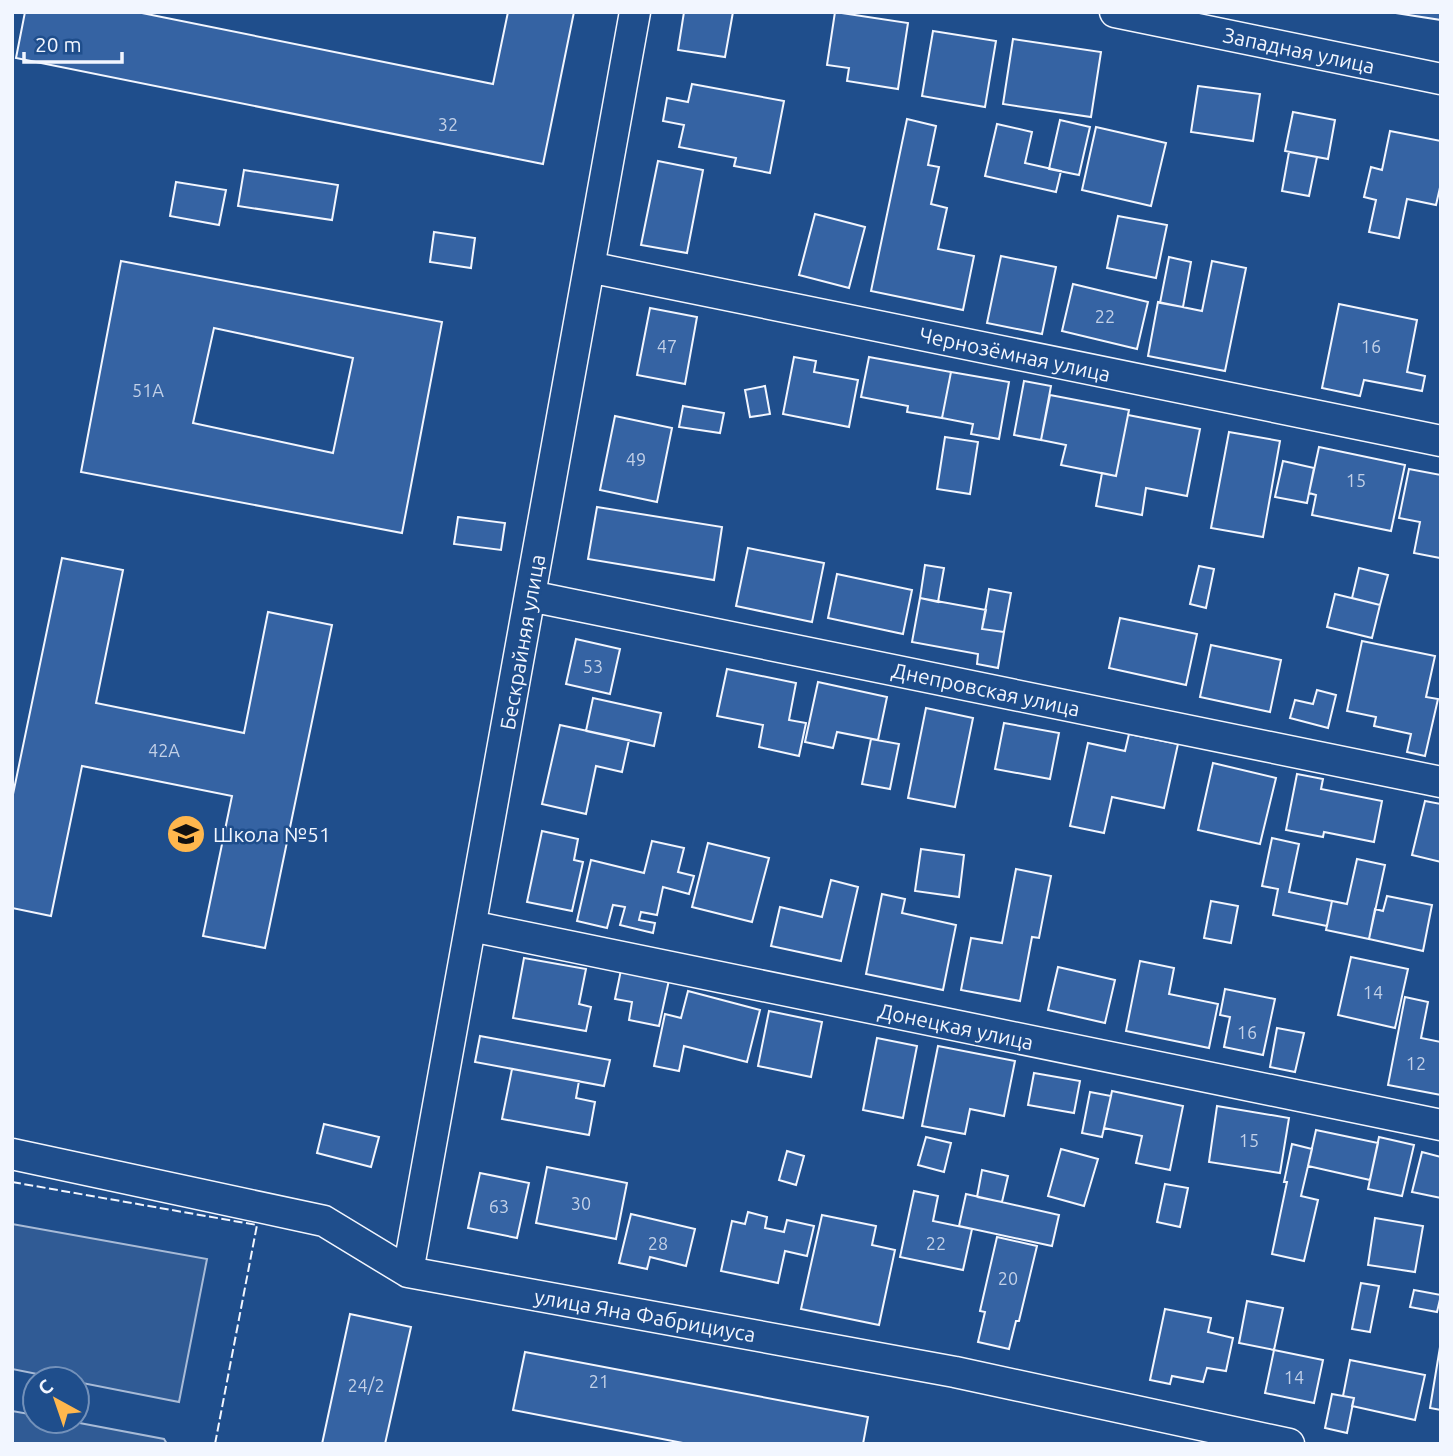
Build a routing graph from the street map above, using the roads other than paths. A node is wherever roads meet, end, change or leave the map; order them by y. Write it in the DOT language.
graph roads {
  1 [pos="635,12"];
  2 [pos="1115,12"];
  3 [pos="1441,79"];
  4 [pos="589,267"];
  5 [pos="1441,441"];
  6 [pos="530,596"];
  7 [pos="1441,782"];
  8 [pos="471,926"];
  9 [pos="1441,1125"];
  10 [pos="12,1154"];
  11 [pos="408,1272"];
  12 [pos="1289,1444"];
  1 -- 4 [label="street, Бескрайняя улица"];
  2 -- 3 [label="street, Западная улица"];
  4 -- 5 [label="street, Чернозёмная улица"];
  4 -- 6 [label="street, Бескрайняя улица"];
  6 -- 7 [label="street, Днепровская улица"];
  6 -- 8 [label="street, Бескрайняя улица"];
  8 -- 9 [label="street, Донецкая улица"];
  8 -- 11 [label="street, Бескрайняя улица"];
  10 -- 11 [label="street, улица Яна Фабрициуса"];
  11 -- 12 [label="street, улица Яна Фабрициуса"];
}
